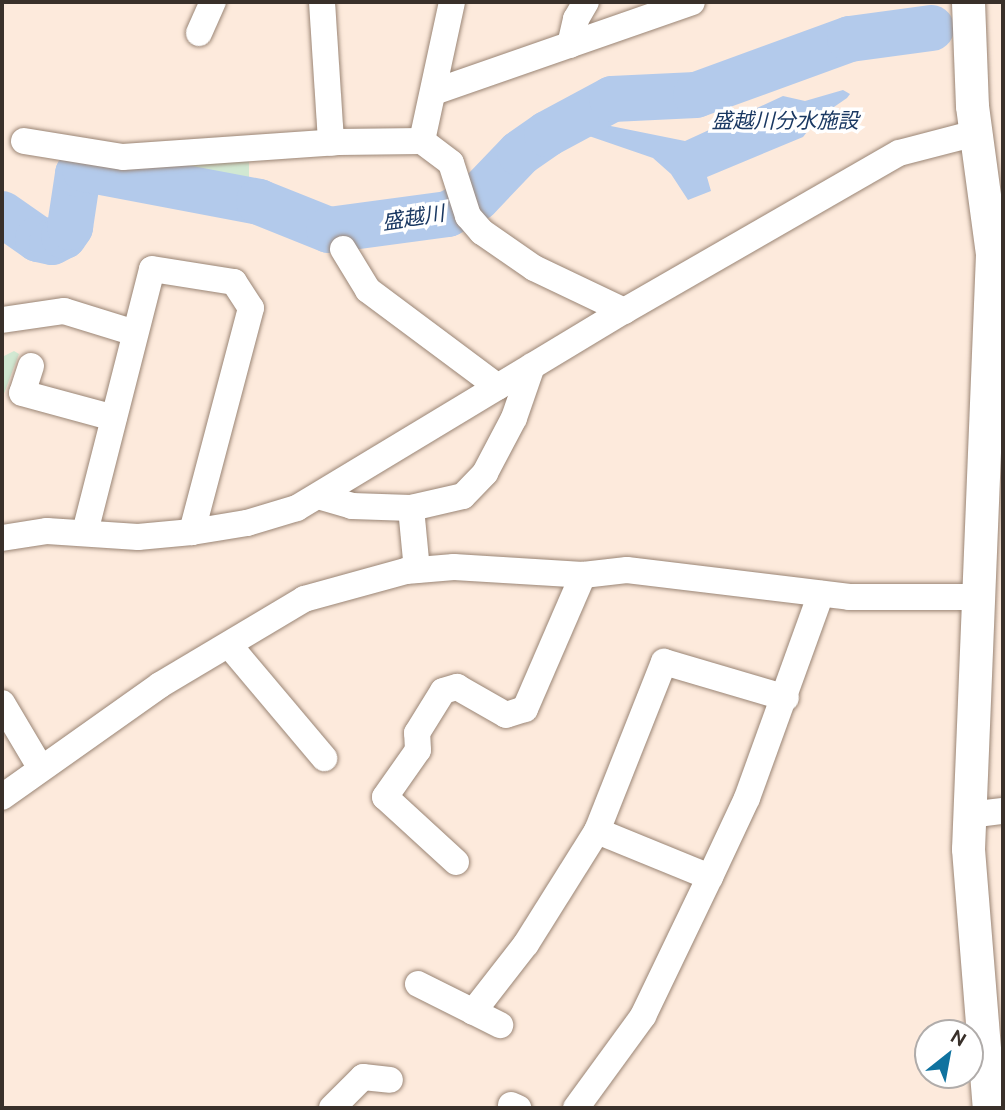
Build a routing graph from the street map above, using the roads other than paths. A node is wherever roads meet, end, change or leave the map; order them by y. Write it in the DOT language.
graph roads {
  1 [pos="213,2"];
  2 [pos="322,2"];
  3 [pos="452,2"];
  4 [pos="586,2"];
  5 [pos="692,2"];
  6 [pos="968,2"];
  7 [pos="199,33"];
  8 [pos="570,45"];
  9 [pos="434,92"];
  10 [pos="976,133"];
  11 [pos="24,141"];
  12 [pos="422,141"];
  13 [pos="331,142"];
  14 [pos="343,249"];
  15 [pos="624,311"];
  16 [pos="2,320"];
  17 [pos="135,332"];
  18 [pos="31,366"];
  19 [pos="532,366"];
  20 [pos="498,387"];
  21 [pos="114,418"];
  22 [pos="318,496"];
  23 [pos="411,508"];
  24 [pos="85,531"];
  25 [pos="192,532"];
  26 [pos="2,538"];
  27 [pos="417,570"];
  28 [pos="583,575"];
  29 [pos="821,594"];
  30 [pos="979,597"];
  31 [pos="229,645"];
  32 [pos="786,698"];
  33 [pos="2,703"];
  34 [pos="324,758"];
  35 [pos="40,767"];
  36 [pos="2,796"];
  37 [pos="991,813"];
  38 [pos="597,831"];
  39 [pos="456,862"];
  40 [pos="710,877"];
  41 [pos="418,984"];
  42 [pos="473,1012"];
  43 [pos="500,1025"];
  44 [pos="390,1080"];
  45 [pos="332,1108"];
  46 [pos="576,1108"];
  47 [pos="989,1108"];
  1 -- 7 [label="street"];
  2 -- 13 [label="street"];
  3 -- 9 [label="street"];
  4 -- 8 [label="street"];
  5 -- 8 [label="street"];
  6 -- 10 [label="street"];
  8 -- 9 [label="street"];
  9 -- 12 [label="street"];
  10 -- 15 [label="street"];
  10 -- 30 [label="street"];
  11 -- 13 [label="street"];
  12 -- 13 [label="street"];
  12 -- 15 [label="street"];
  14 -- 20 [label="street"];
  15 -- 19 [label="street"];
  16 -- 17 [label="street"];
  17 -- 21 [label="street"];
  17 -- 25 [label="street"];
  18 -- 21 [label="street"];
  19 -- 20 [label="street"];
  19 -- 23 [label="street"];
  20 -- 22 [label="street"];
  21 -- 24 [label="street"];
  22 -- 23 [label="street"];
  22 -- 25 [label="street"];
  23 -- 27 [label="street"];
  24 -- 25 [label="street"];
  24 -- 26 [label="street"];
  27 -- 28 [label="street"];
  27 -- 31 [label="street"];
  28 -- 29 [label="street"];
  28 -- 39 [label="street"];
  29 -- 30 [label="street"];
  29 -- 32 [label="street"];
  30 -- 37 [label="street"];
  31 -- 34 [label="street"];
  31 -- 35 [label="street"];
  32 -- 38 [label="street"];
  32 -- 40 [label="street"];
  33 -- 35 [label="street"];
  35 -- 36 [label="street"];
  37 -- 47 [label="street"];
  38 -- 40 [label="street"];
  38 -- 42 [label="street"];
  40 -- 46 [label="street"];
  41 -- 42 [label="street"];
  42 -- 43 [label="street"];
  44 -- 45 [label="street"];
}
